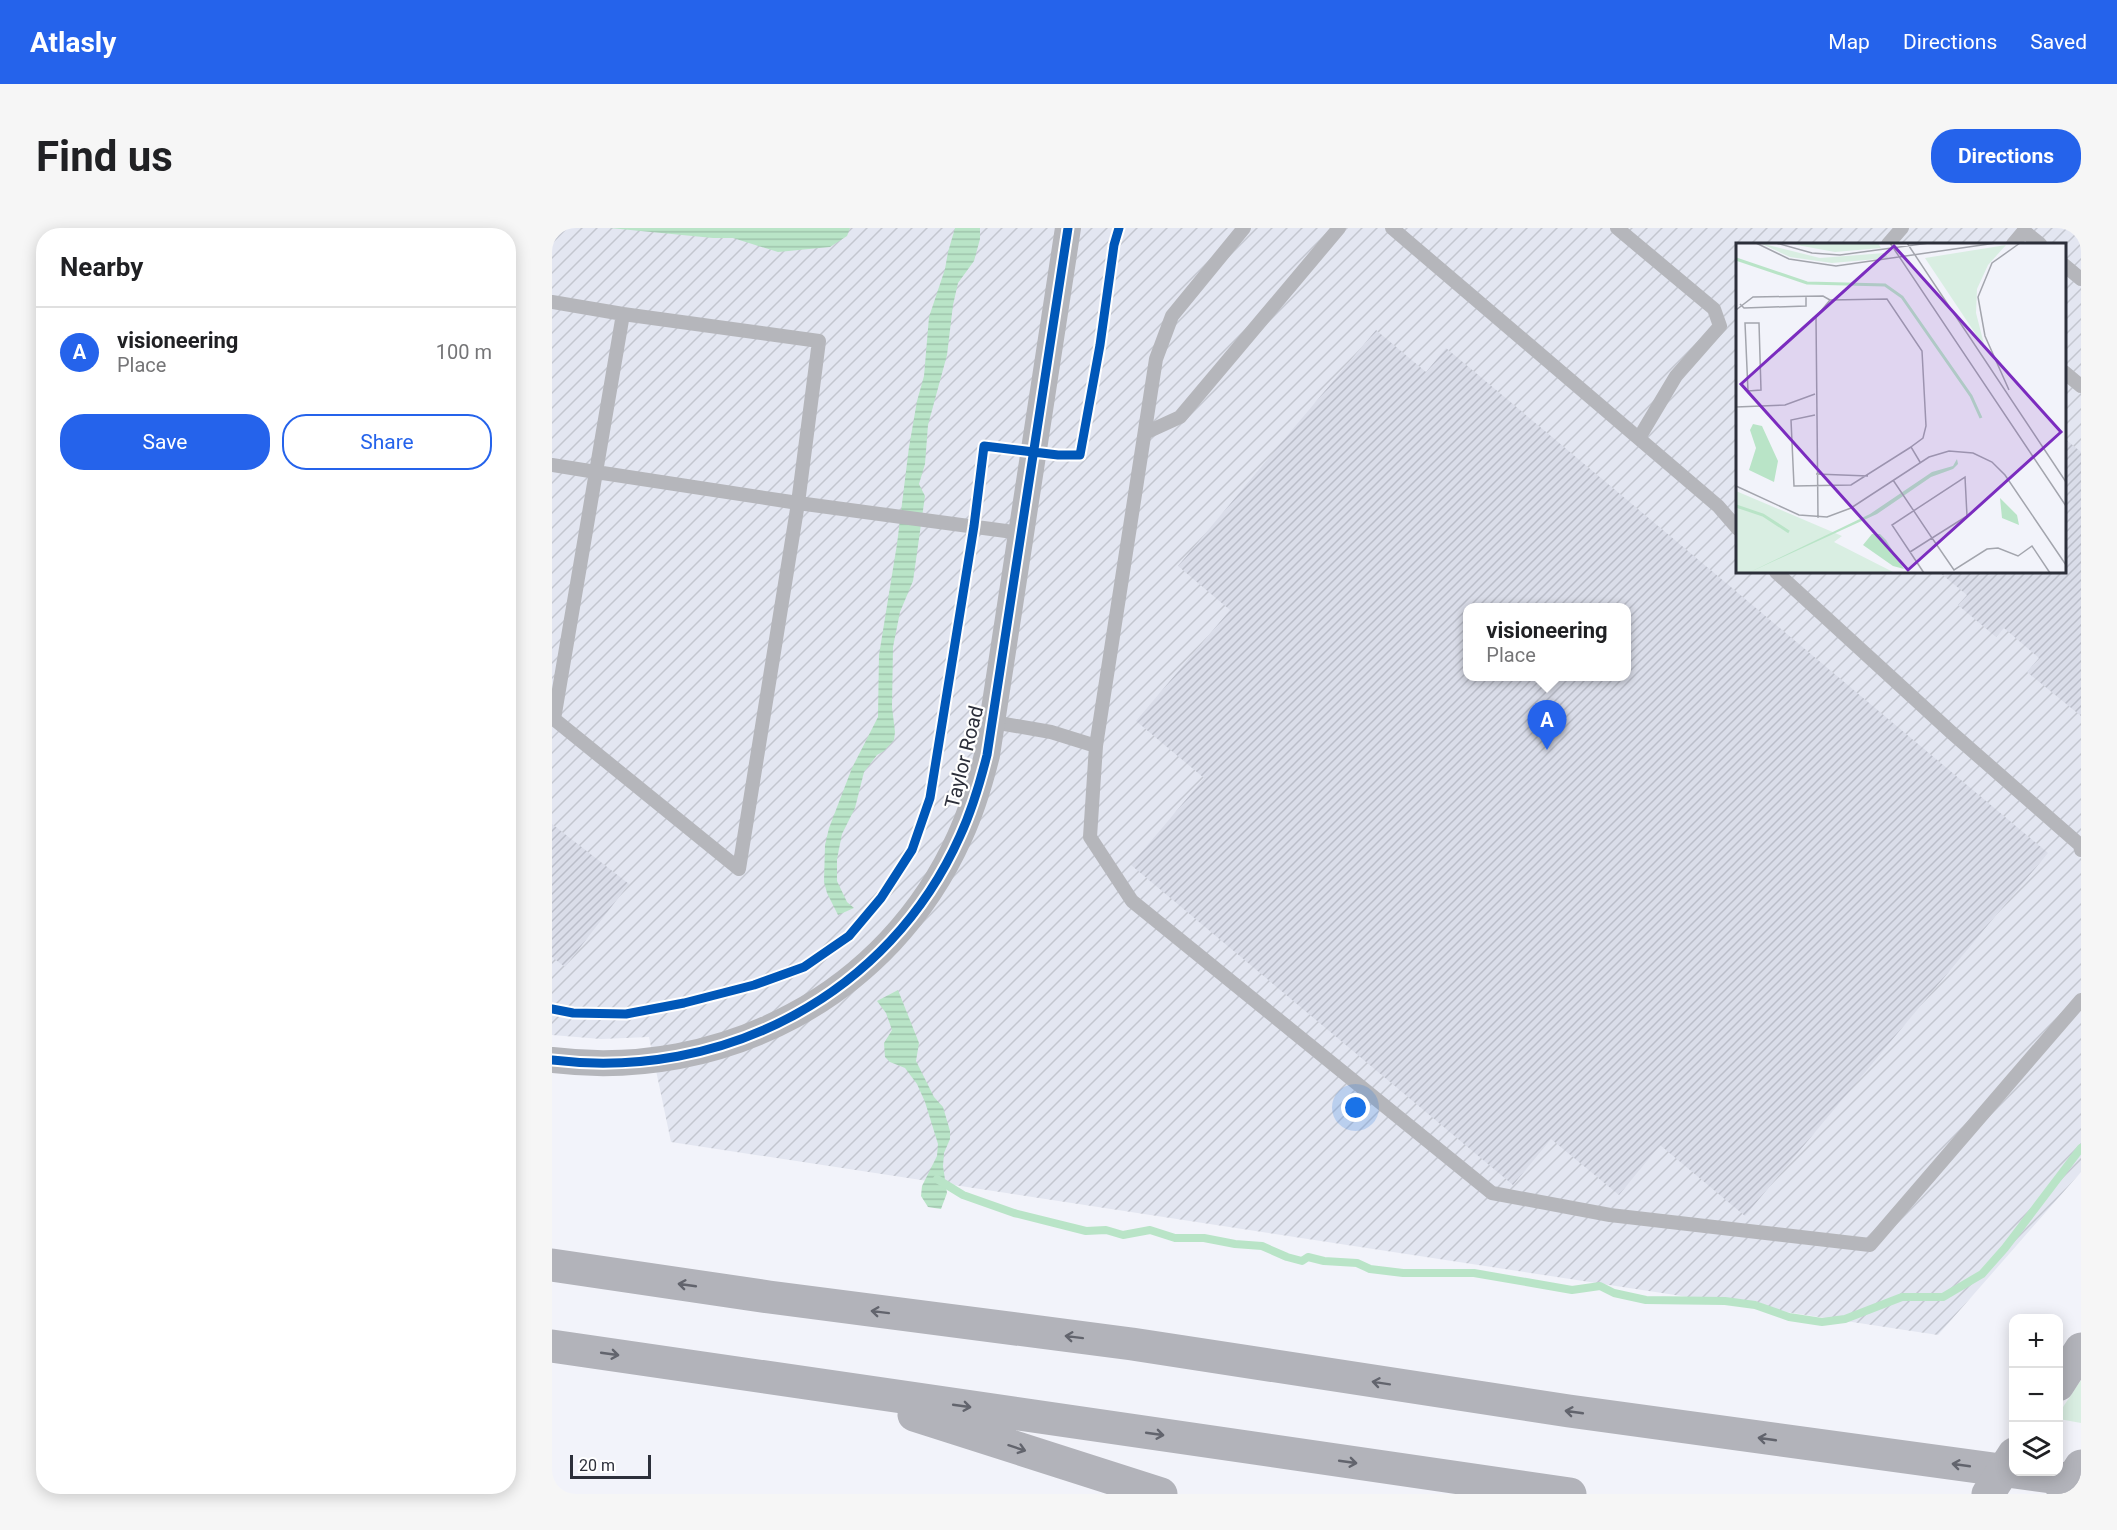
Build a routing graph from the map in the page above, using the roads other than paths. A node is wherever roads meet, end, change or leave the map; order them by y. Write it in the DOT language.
graph roads {
  1 [pos="1068,228"];
  2 [pos="1244,228"];
  3 [pos="1339,228"];
  4 [pos="1392,228"];
  5 [pos="1617,228"];
  6 [pos="1902,228"];
  7 [pos="1889,243"];
  8 [pos="2014,243"];
  9 [pos="2039,243"];
  10 [pos="2066,267"];
  11 [pos="2081,279"];
  12 [pos="552,302"];
  13 [pos="623,314"];
  14 [pos="2066,374"];
  15 [pos="2081,386"];
  16 [pos="1145,433"];
  17 [pos="1639,438"];
  18 [pos="552,465"];
  19 [pos="596,472"];
  20 [pos="798,503"];
  21 [pos="1736,525"];
  22 [pos="1021,533"];
  23 [pos="1777,573"];
  24 [pos="993,722"];
  25 [pos="1096,746"];
  26 [pos="2081,850"];
  27 [pos="2081,1000"];
  28 [pos="552,1060"];
  29 [pos="552,1265"];
  30 [pos="552,1346"];
  31 [pos="2081,1349"];
  32 [pos="2063,1377"];
  33 [pos="821,1386"];
  34 [pos="2009,1460"];
  35 [pos="2081,1466"];
  36 [pos="2081,1481"];
  37 [pos="1161,1494"];
  38 [pos="1570,1494"];
  39 [pos="1988,1494"];
  40 [pos="2063,1494"];
  1 -- 22 [label="street, Taylor Road"];
  2 -- 16 [label="lane"];
  3 -- 16 [label="lane"];
  4 -- 17 [label="lane"];
  5 -- 17 [label="lane"];
  6 -- 7 [label="lane"];
  8 -- 9 [label="lane"];
  10 -- 11 [label="lane"];
  12 -- 13 [label="lane"];
  13 -- 19 [label="lane"];
  13 -- 20 [label="lane"];
  14 -- 15 [label="lane"];
  16 -- 25 [label="lane"];
  17 -- 21 [label="lane"];
  18 -- 19 [label="lane"];
  19 -- 20 [label="lane"];
  19 -- 20 [label="lane"];
  20 -- 22 [label="lane"];
  22 -- 24 [label="street, Taylor Road"];
  23 -- 26 [label="lane"];
  24 -- 25 [label="lane"];
  24 -- 28 [label="street, Taylor Road"];
  25 -- 27 [label="lane"];
  36 -- 29 [label="highway, one-way"];
  30 -- 33 [label="highway, one-way"];
  31 -- 32 [label="highway"];
  33 -- 37 [label="highway, one-way"];
  33 -- 38 [label="highway, one-way"];
  34 -- 39 [label="highway, bridge"];
  35 -- 40 [label="highway, bridge"];
}
